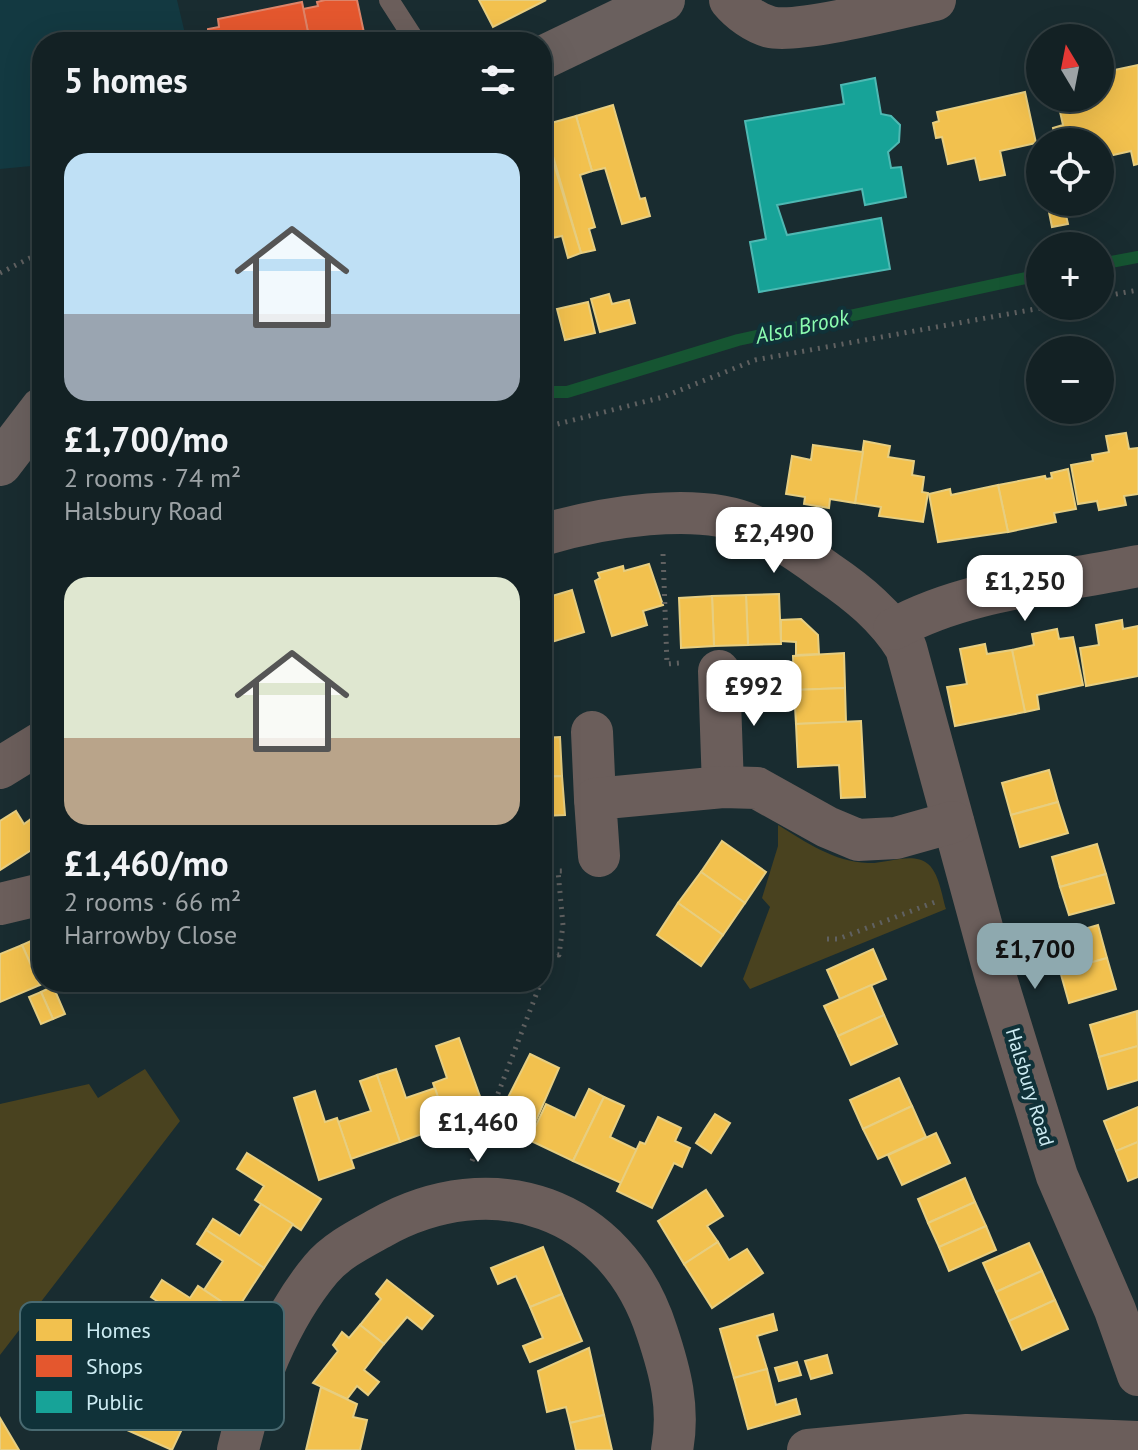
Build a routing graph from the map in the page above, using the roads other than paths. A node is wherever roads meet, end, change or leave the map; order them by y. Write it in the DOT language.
graph roads {
  1 [pos="389,0"];
  2 [pos="663,0"];
  3 [pos="730,0"];
  4 [pos="935,0"];
  5 [pos="410,32"];
  6 [pos="552,53"];
  7 [pos="552,532"];
  8 [pos="1138,566"];
  9 [pos="894,629"];
  10 [pos="719,671"];
  11 [pos="592,732"];
  12 [pos="32,748"];
  13 [pos="0,768"];
  14 [pos="723,787"];
  15 [pos="595,799"];
  16 [pos="953,822"];
  17 [pos="599,856"];
  18 [pos="32,896"];
  19 [pos="0,904"];
  20 [pos="1126,1306"];
  21 [pos="284,1330"];
  22 [pos="1138,1375"];
  23 [pos="243,1430"];
  24 [pos="1136,1432"];
  25 [pos="238,1450"];
  26 [pos="672,1450"];
  27 [pos="808,1450"];
  1 -- 5 [label="lane"];
  2 -- 6 [label="street"];
  3 -- 4 [label="street"];
  7 -- 9 [label="street"];
  8 -- 9 [label="street"];
  9 -- 16 [label="street, Halsbury Road"];
  10 -- 14 [label="street"];
  11 -- 15 [label="street"];
  12 -- 13 [label="street"];
  14 -- 15 [label="street"];
  14 -- 16 [label="street"];
  15 -- 17 [label="street"];
  16 -- 20 [label="street, Halsbury Road"];
  18 -- 19 [label="street"];
  20 -- 22 [label="street, Halsbury Road"];
  21 -- 26 [label="street"];
  23 -- 25 [label="street"];
  24 -- 27 [label="street"];
}
